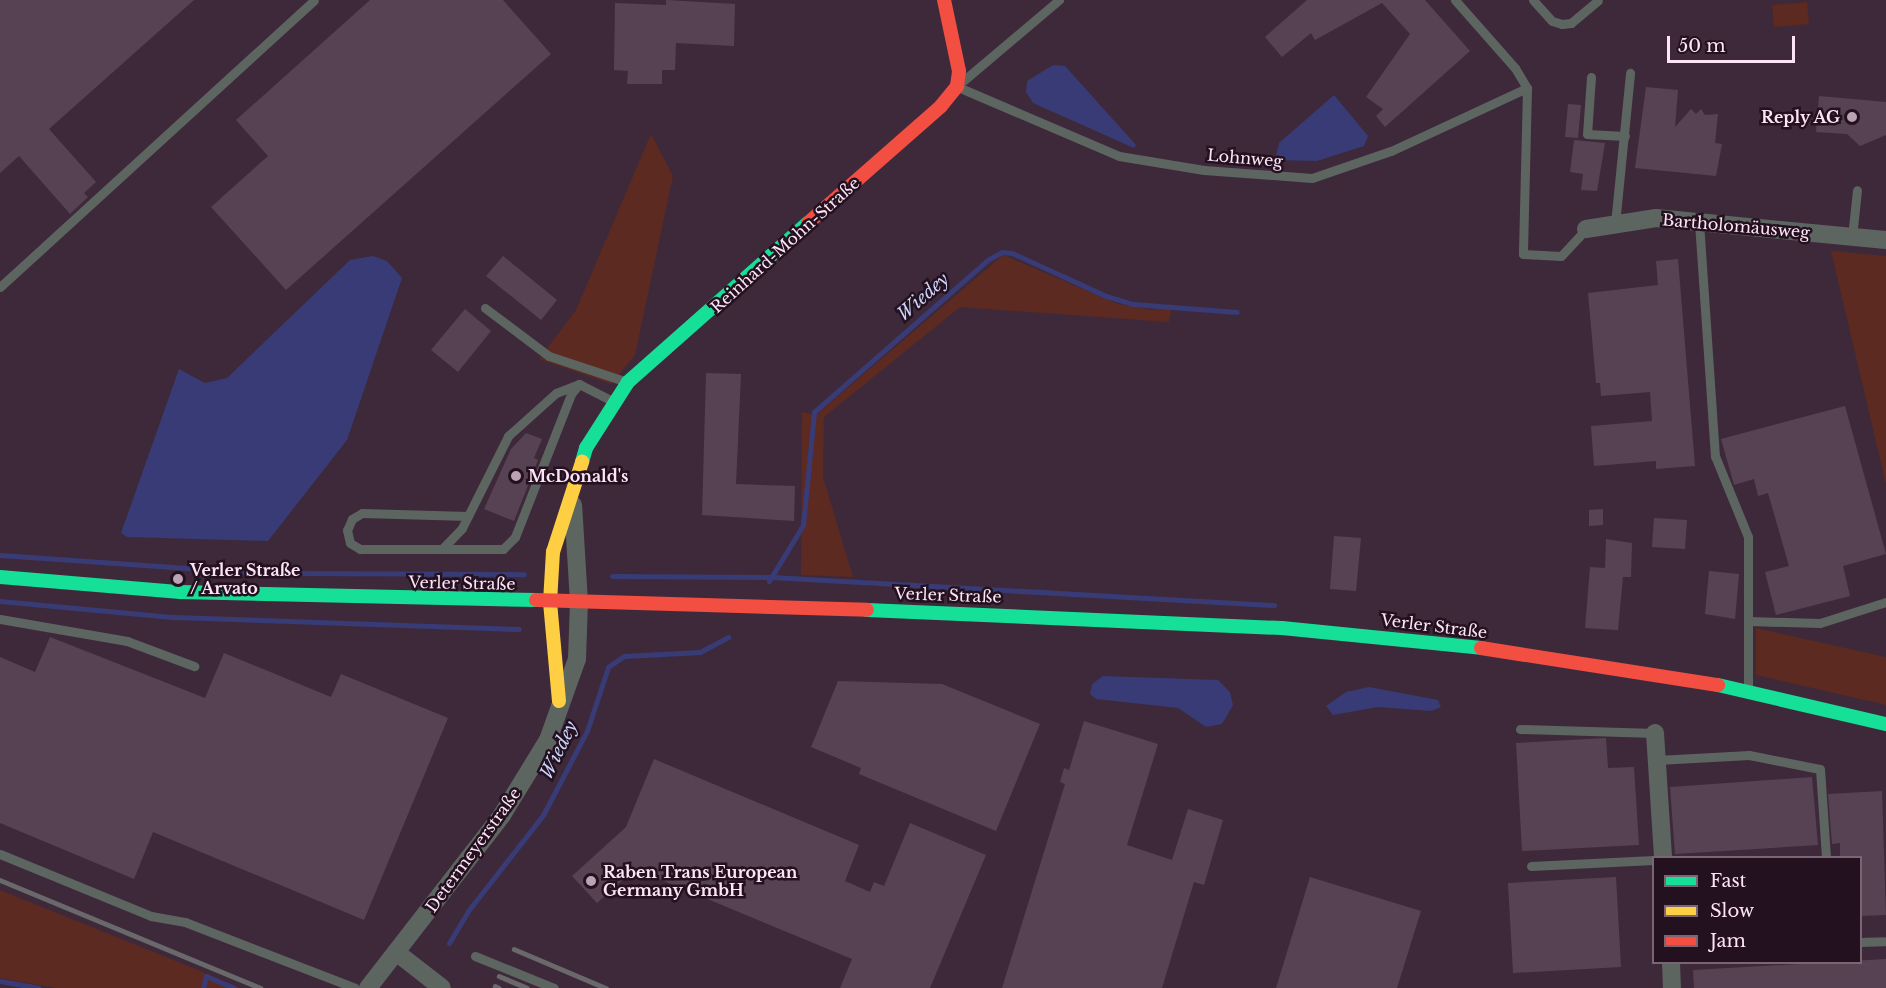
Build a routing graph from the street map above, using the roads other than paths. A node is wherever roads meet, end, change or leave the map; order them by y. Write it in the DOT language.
graph roads {
  1 [pos="314,0"];
  2 [pos="944,0"];
  3 [pos="1059,0"];
  4 [pos="1455,0"];
  5 [pos="1533,0"];
  6 [pos="1598,0"];
  7 [pos="1630,73"];
  8 [pos="1592,77"];
  9 [pos="957,86"];
  10 [pos="1527,88"];
  11 [pos="1625,136"];
  12 [pos="1857,190"];
  13 [pos="1699,222"];
  14 [pos="1615,224"];
  15 [pos="1586,229"];
  16 [pos="1852,237"];
  17 [pos="1886,240"];
  18 [pos="0,286"];
  19 [pos="485,308"];
  20 [pos="628,382"];
  21 [pos="579,384"];
  22 [pos="615,403"];
  23 [pos="572,482"];
  24 [pos="468,516"];
  25 [pos="442,549"];
  26 [pos="0,577"];
  27 [pos="550,602"];
  28 [pos="579,602"];
  29 [pos="1886,602"];
  30 [pos="0,619"];
  31 [pos="1748,621"];
  32 [pos="194,666"];
  33 [pos="1748,691"];
  34 [pos="559,701"];
  35 [pos="1886,724"];
  36 [pos="1520,729"];
  37 [pos="1655,733"];
  38 [pos="1657,760"];
  39 [pos="0,854"];
  40 [pos="1664,856"];
  41 [pos="1826,856"];
  42 [pos="1652,860"];
  43 [pos="1531,866"];
  44 [pos="1884,941"];
  45 [pos="1862,942"];
  46 [pos="396,952"];
  47 [pos="475,956"];
  48 [pos="1671,964"];
  49 [pos="355,988"];
  50 [pos="368,988"];
  51 [pos="442,988"];
  52 [pos="554,988"];
  53 [pos="1672,988"];
  1 -- 18 [label="lane"];
  2 -- 9 [label="main road"];
  3 -- 9 [label="lane"];
  4 -- 10 [label="lane"];
  5 -- 6 [label="lane"];
  7 -- 11 [label="lane"];
  8 -- 11 [label="lane"];
  9 -- 10 [label="lane, Lohnweg"];
  9 -- 20 [label="main road, Reinhard-Mohn-Straße"];
  10 -- 15 [label="lane"];
  11 -- 14 [label="lane"];
  12 -- 16 [label="lane"];
  13 -- 14 [label="street, Bartholomäusweg"];
  13 -- 16 [label="street, Bartholomäusweg"];
  13 -- 31 [label="lane"];
  14 -- 15 [label="street, Bartholomäusweg"];
  16 -- 17 [label="street, Bartholomäusweg"];
  19 -- 20 [label="lane"];
  20 -- 22 [label="main road, Reinhard-Mohn-Straße"];
  21 -- 22 [label="lane"];
  21 -- 24 [label="lane"];
  21 -- 25 [label="lane"];
  22 -- 23 [label="main road, Reinhard-Mohn-Straße"];
  23 -- 27 [label="main road, Reinhard-Mohn-Straße"];
  23 -- 28 [label="street, Reinhard-Mohn-Straße"];
  24 -- 25 [label="lane"];
  24 -- 25 [label="lane"];
  26 -- 27 [label="main road, Verler Straße"];
  27 -- 28 [label="main road, Verler Straße"];
  27 -- 34 [label="main road, Determeyerstraße"];
  28 -- 33 [label="main road, Verler Straße"];
  28 -- 34 [label="street, Determeyerstraße"];
  29 -- 31 [label="lane"];
  30 -- 32 [label="lane"];
  31 -- 33 [label="lane"];
  33 -- 35 [label="main road, Verler Straße"];
  34 -- 46 [label="street, Determeyerstraße"];
  36 -- 37 [label="lane"];
  37 -- 38 [label="street"];
  38 -- 40 [label="street"];
  38 -- 41 [label="lane"];
  39 -- 49 [label="lane"];
  42 -- 43 [label="lane"];
  44 -- 45 [label="lane"];
  46 -- 50 [label="street, Determeyerstraße"];
  46 -- 51 [label="street"];
  47 -- 52 [label="lane"];
  48 -- 53 [label="street"];
}
